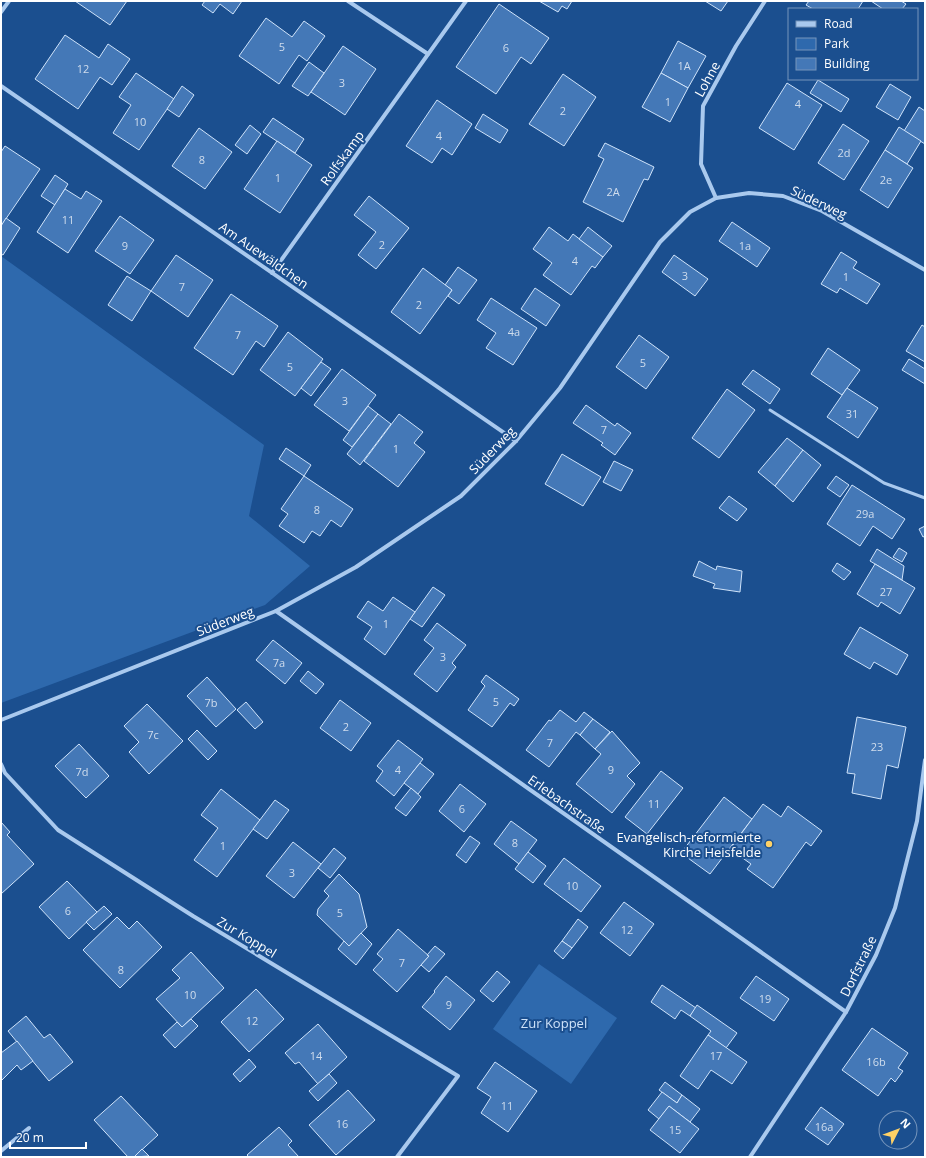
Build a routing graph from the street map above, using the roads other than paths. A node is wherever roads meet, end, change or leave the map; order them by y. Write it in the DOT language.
graph roads {
  1 [pos="9,1"];
  2 [pos="348,1"];
  3 [pos="466,1"];
  4 [pos="765,1"];
  5 [pos="1,12"];
  6 [pos="428,54"];
  7 [pos="1,86"];
  8 [pos="716,198"];
  9 [pos="925,270"];
  10 [pos="272,273"];
  11 [pos="770,410"];
  12 [pos="516,442"];
  13 [pos="925,498"];
  14 [pos="276,612"];
  15 [pos="1,720"];
  16 [pos="925,760"];
  17 [pos="1,764"];
  18 [pos="846,1012"];
  19 [pos="29,1128"];
  20 [pos="1,1151"];
  21 [pos="397,1157"];
  22 [pos="750,1157"];
  1 -- 5 [label="street"];
  2 -- 6 [label="street"];
  3 -- 6 [label="street, Rolfskamp"];
  4 -- 8 [label="street, Lohne"];
  6 -- 10 [label="street, Rolfskamp"];
  7 -- 10 [label="street, Am Auewäldchen"];
  8 -- 9 [label="street, Süderweg"];
  8 -- 12 [label="street, Süderweg"];
  10 -- 12 [label="street, Am Auewäldchen"];
  11 -- 13 [label="lane"];
  12 -- 14 [label="street, Süderweg"];
  14 -- 15 [label="street, Süderweg"];
  14 -- 18 [label="street, Erlebachstraße"];
  16 -- 18 [label="street, Dorfstraße"];
  17 -- 21 [label="street, Zur Koppel"];
  18 -- 22 [label="street, Dorfstraße"];
  19 -- 20 [label="street"];
}
